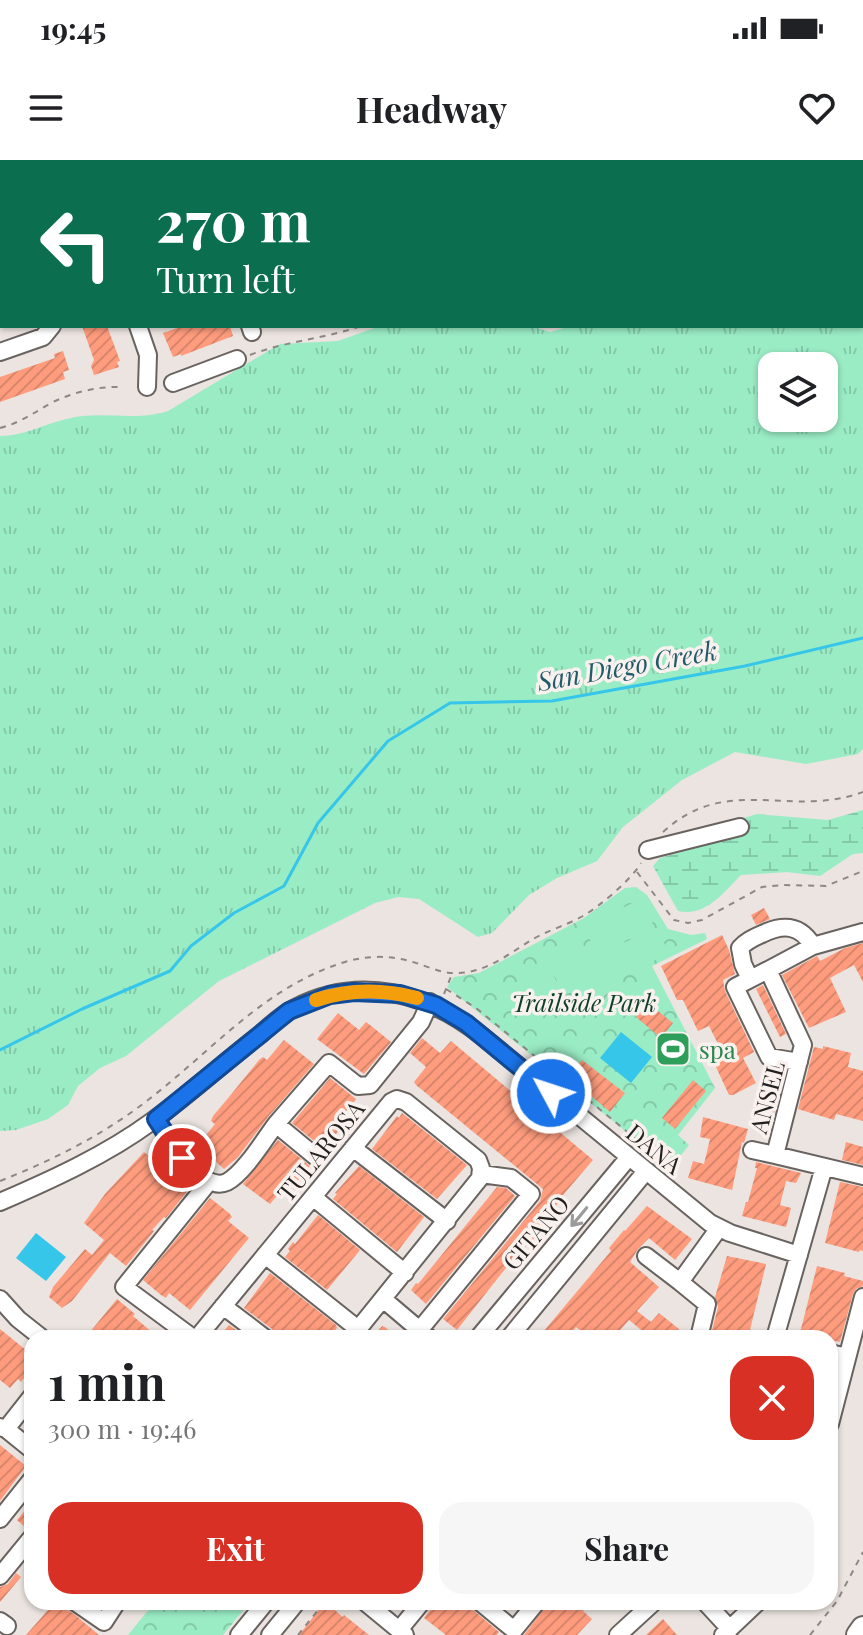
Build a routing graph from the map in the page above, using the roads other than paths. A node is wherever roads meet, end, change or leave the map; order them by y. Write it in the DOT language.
graph roads {
  1 [pos="50,328"];
  2 [pos="139,328"];
  3 [pos="0,352"];
  4 [pos="237,359"];
  5 [pos="173,383"];
  6 [pos="147,387"];
  7 [pos="740,827"];
  8 [pos="648,850"];
  9 [pos="863,932"];
  10 [pos="813,946"];
  11 [pos="768,970"];
  12 [pos="750,979"];
  13 [pos="434,1004"];
  14 [pos="799,1062"];
  15 [pos="156,1119"];
  16 [pos="276,1124"];
  17 [pos="353,1148"];
  18 [pos="752,1150"];
  19 [pos="775,1155"];
  20 [pos="316,1157"];
  21 [pos="629,1157"];
  22 [pos="824,1167"];
  23 [pos="646,1171"];
  24 [pos="481,1174"];
  25 [pos="863,1176"];
  26 [pos="208,1183"];
  27 [pos="313,1197"];
  28 [pos="0,1202"];
  29 [pos="447,1221"];
  30 [pos="719,1228"];
  31 [pos="265,1255"];
  32 [pos="799,1255"];
  33 [pos="646,1256"];
  34 [pos="405,1273"];
  35 [pos="680,1282"];
  36 [pos="863,1297"];
  37 [pos="0,1299"];
  38 [pos="383,1299"];
  39 [pos="223,1306"];
  40 [pos="32,1330"];
  41 [pos="184,1330"];
  42 [pos="202,1330"];
  43 [pos="254,1330"];
  44 [pos="350,1330"];
  45 [pos="358,1330"];
  46 [pos="416,1330"];
  47 [pos="425,1330"];
  48 [pos="485,1330"];
  49 [pos="516,1330"];
  50 [pos="701,1330"];
  51 [pos="777,1330"];
  52 [pos="838,1355"];
  53 [pos="847,1357"];
  54 [pos="838,1392"];
  55 [pos="24,1405"];
  56 [pos="3,1428"];
  57 [pos="24,1444"];
  58 [pos="24,1489"];
  59 [pos="0,1519"];
  60 [pos="24,1547"];
  61 [pos="0,1576"];
  62 [pos="87,1610"];
  63 [pos="112,1610"];
  64 [pos="259,1610"];
  65 [pos="290,1610"];
  66 [pos="375,1610"];
  67 [pos="417,1610"];
  68 [pos="490,1610"];
  69 [pos="530,1610"];
  70 [pos="645,1610"];
  71 [pos="711,1610"];
  72 [pos="750,1610"];
  73 [pos="863,1628"];
  74 [pos="727,1632"];
  75 [pos="402,1633"];
  76 [pos="239,1635"];
  77 [pos="270,1635"];
  78 [pos="618,1635"];
  79 [pos="858,1635"];
  1 -- 3 [label="street"];
  2 -- 6 [label="street"];
  4 -- 5 [label="street"];
  7 -- 8 [label="street"];
  9 -- 10 [label="street"];
  10 -- 11 [label="street"];
  10 -- 12 [label="street"];
  11 -- 12 [label="street"];
  11 -- 14 [label="street, ANSEL"];
  12 -- 14 [label="street"];
  13 -- 15 [label="street, DANA"];
  13 -- 16 [label="street"];
  13 -- 21 [label="street, DANA"];
  14 -- 19 [label="street, ANSEL"];
  15 -- 26 [label="street"];
  15 -- 28 [label="street, DANA"];
  16 -- 20 [label="street"];
  16 -- 26 [label="street"];
  17 -- 24 [label="street, TULAROSA"];
  17 -- 27 [label="street, TULAROSA"];
  17 -- 29 [label="street"];
  18 -- 19 [label="street"];
  19 -- 22 [label="street, ANSEL"];
  21 -- 23 [label="street, DANA"];
  21 -- 48 [label="street, GITANO, one-way"];
  22 -- 25 [label="street, ANSEL"];
  22 -- 32 [label="street"];
  23 -- 30 [label="street, DANA"];
  23 -- 49 [label="street, GITANO"];
  24 -- 29 [label="street"];
  24 -- 47 [label="street"];
  26 -- 41 [label="street"];
  27 -- 31 [label="street, TULAROSA"];
  27 -- 34 [label="street"];
  29 -- 34 [label="street"];
  30 -- 32 [label="street, DANA"];
  30 -- 35 [label="street"];
  31 -- 39 [label="street, TULAROSA"];
  31 -- 44 [label="street"];
  32 -- 51 [label="street"];
  33 -- 35 [label="street"];
  34 -- 38 [label="street"];
  35 -- 50 [label="street"];
  36 -- 53 [label="street"];
  37 -- 40 [label="street"];
  38 -- 45 [label="street"];
  38 -- 46 [label="street"];
  39 -- 42 [label="street, TULAROSA"];
  39 -- 43 [label="street"];
  52 -- 53 [label="street"];
  53 -- 54 [label="street"];
  55 -- 56 [label="street"];
  56 -- 57 [label="street"];
  58 -- 59 [label="street"];
  60 -- 61 [label="street"];
  62 -- 63 [label="street"];
  64 -- 76 [label="street"];
  65 -- 77 [label="street"];
  66 -- 75 [label="street"];
  67 -- 75 [label="street"];
  68 -- 69 [label="street"];
  70 -- 78 [label="street"];
  71 -- 74 [label="street"];
  72 -- 74 [label="street"];
  73 -- 79 [label="highway"];
}
